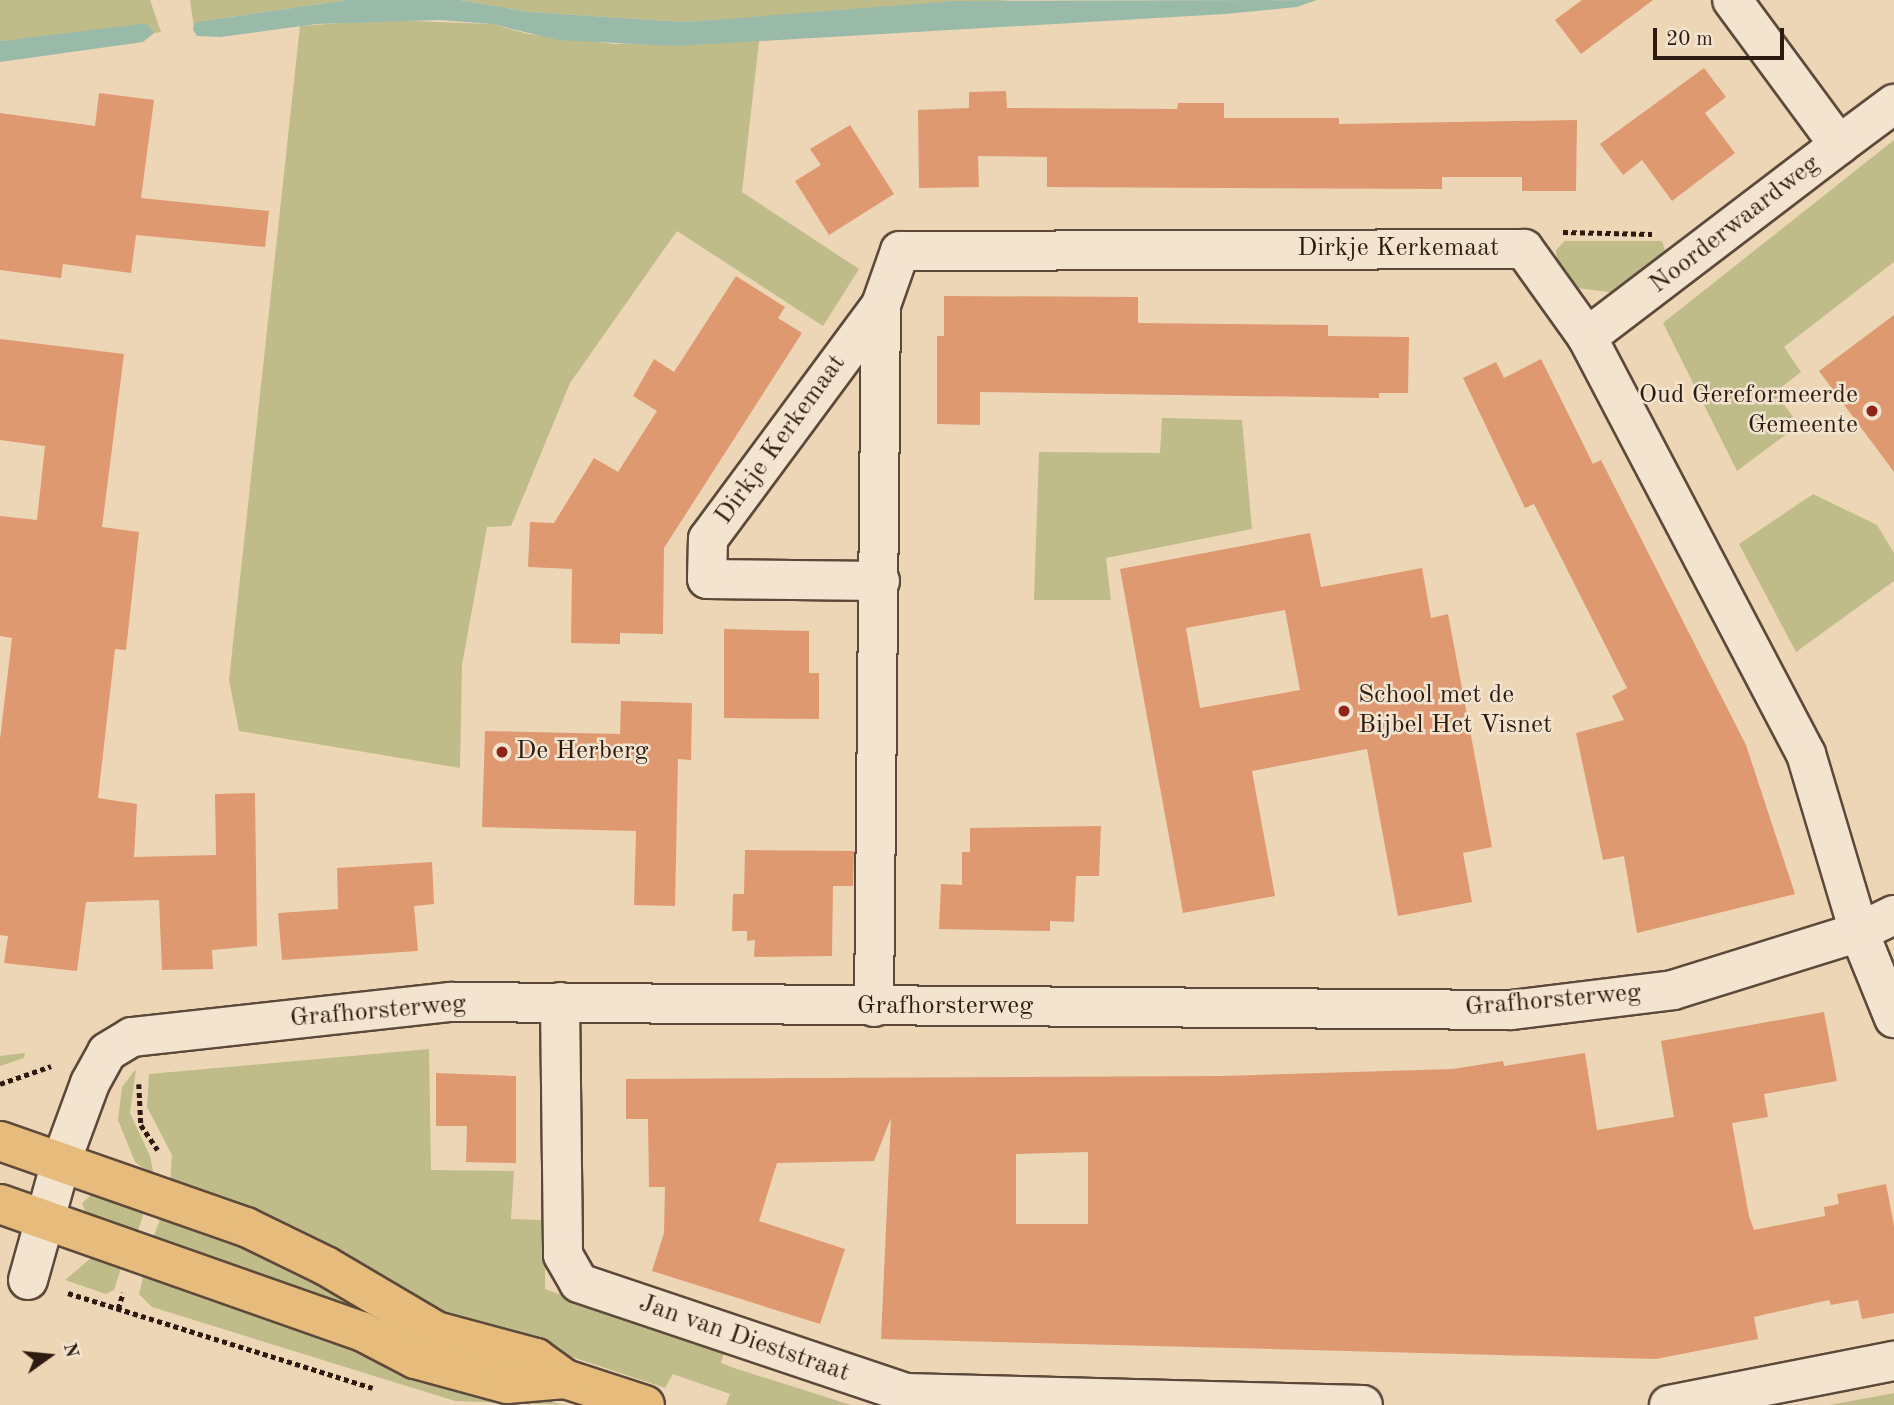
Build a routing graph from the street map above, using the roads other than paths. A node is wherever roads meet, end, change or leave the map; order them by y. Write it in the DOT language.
graph roads {
  1 [pos="1732,0"];
  2 [pos="1894,104"];
  3 [pos="1839,145"];
  4 [pos="881,304"];
  5 [pos="1587,337"];
  6 [pos="880,581"];
  7 [pos="1894,915"];
  8 [pos="1859,932"];
  9 [pos="560,1002"];
  10 [pos="874,1007"];
  11 [pos="1894,1018"];
  12 [pos="0,1141"];
  13 [pos="61,1162"];
  14 [pos="0,1204"];
  15 [pos="44,1220"];
  16 [pos="28,1280"];
  17 [pos="1894,1361"];
  18 [pos="565,1379"];
  19 [pos="645,1405"];
  20 [pos="1363,1405"];
  21 [pos="1669,1405"];
  1 -- 3 [label="street, Noorderwaardweg"];
  2 -- 3 [label="street"];
  3 -- 5 [label="street, Noorderwaardweg"];
  4 -- 5 [label="street, Dirkje Kerkemaat"];
  4 -- 6 [label="street, Dirkje Kerkemaat"];
  4 -- 6 [label="street, Dirkje Kerkemaat"];
  5 -- 8 [label="street, Dirkje Kerkemaat"];
  6 -- 10 [label="street, Dirkje Kerkemaat"];
  7 -- 8 [label="street, Grafhorsterweg"];
  8 -- 10 [label="street, Grafhorsterweg"];
  8 -- 11 [label="street, Dirkje Kerkemaat"];
  9 -- 10 [label="street, Grafhorsterweg"];
  9 -- 13 [label="street, Grafhorsterweg"];
  9 -- 20 [label="street, Jan van Dieststraat"];
  12 -- 13 [label="main road"];
  13 -- 15 [label="street, Grafhorsterweg"];
  13 -- 18 [label="main road"];
  14 -- 15 [label="main road"];
  15 -- 16 [label="street, Grafhorsterweg"];
  15 -- 18 [label="main road"];
  17 -- 21 [label="street"];
  18 -- 19 [label="main road"];
}
